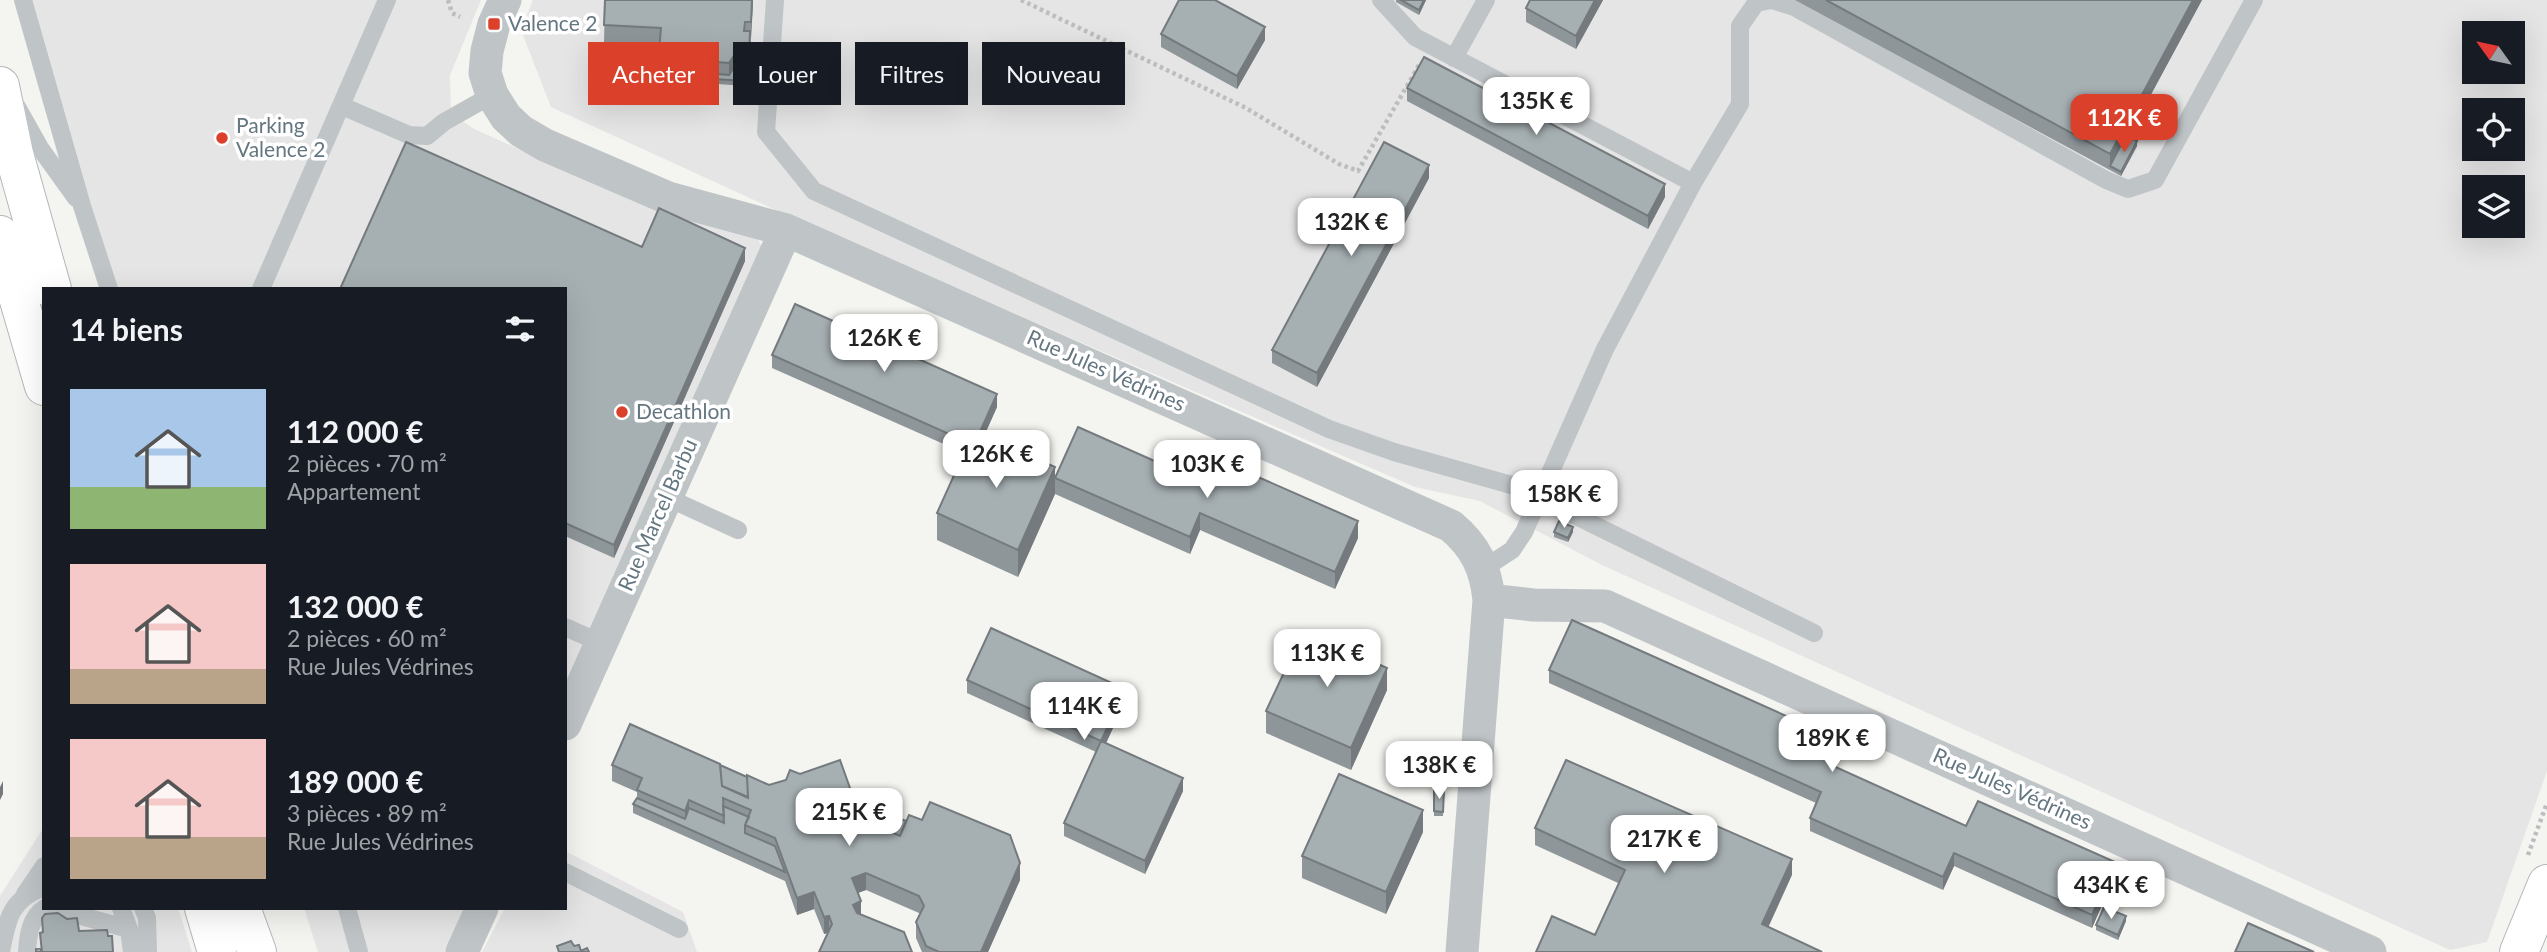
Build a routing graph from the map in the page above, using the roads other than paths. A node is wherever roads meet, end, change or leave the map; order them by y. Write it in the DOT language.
graph roads {
  1 [pos="23,0"];
  2 [pos="387,0"];
  3 [pos="505,0"];
  4 [pos="775,0"];
  5 [pos="1381,0"];
  6 [pos="1486,0"];
  7 [pos="2254,0"];
  8 [pos="1763,1"];
  9 [pos="1454,58"];
  10 [pos="0,80"];
  11 [pos="0,86"];
  12 [pos="492,95"];
  13 [pos="342,106"];
  14 [pos="1693,183"];
  15 [pos="82,206"];
  16 [pos="786,230"];
  17 [pos="0,235"];
  18 [pos="51,287"];
  19 [pos="108,287"];
  20 [pos="262,287"];
  21 [pos="42,379"];
  22 [pos="666,496"];
  23 [pos="1539,499"];
  24 [pos="738,530"];
  25 [pos="1486,584"];
  26 [pos="567,628"];
  27 [pos="1814,633"];
  28 [pos="601,643"];
  29 [pos="567,720"];
  30 [pos="42,869"];
  31 [pos="567,873"];
  32 [pos="2547,884"];
  33 [pos="42,888"];
  34 [pos="25,894"];
  35 [pos="42,910"];
  36 [pos="64,910"];
  37 [pos="122,910"];
  38 [pos="144,910"];
  39 [pos="205,910"];
  40 [pos="243,910"];
  41 [pos="347,910"];
  42 [pos="481,910"];
  43 [pos="129,929"];
  44 [pos="680,929"];
  45 [pos="1,952"];
  46 [pos="27,952"];
  47 [pos="132,952"];
  48 [pos="148,952"];
  49 [pos="217,952"];
  50 [pos="257,952"];
  51 [pos="359,952"];
  52 [pos="462,952"];
  53 [pos="1462,952"];
  54 [pos="2371,952"];
  55 [pos="2519,952"];
  1 -- 15 [label="lane"];
  2 -- 13 [label="lane"];
  3 -- 12 [label="street"];
  4 -- 23 [label="lane"];
  5 -- 9 [label="lane"];
  6 -- 9 [label="lane"];
  7 -- 8 [label="lane"];
  8 -- 14 [label="lane"];
  9 -- 14 [label="lane"];
  10 -- 15 [label="lane"];
  11 -- 18 [label="main road"];
  12 -- 13 [label="lane"];
  12 -- 16 [label="street, Rue Jules Védrines"];
  13 -- 20 [label="lane"];
  14 -- 23 [label="lane"];
  15 -- 19 [label="lane"];
  16 -- 22 [label="street, Rue Marcel Barbu"];
  16 -- 25 [label="street, Rue Jules Védrines"];
  17 -- 21 [label="main road"];
  22 -- 24 [label="lane"];
  22 -- 28 [label="street, Rue Marcel Barbu"];
  23 -- 25 [label="lane"];
  23 -- 27 [label="lane"];
  25 -- 53 [label="street"];
  25 -- 54 [label="street, Rue Jules Védrines"];
  26 -- 28 [label="lane"];
  28 -- 29 [label="street, Rue Marcel Barbu"];
  30 -- 34 [label="lane"];
  31 -- 44 [label="lane"];
  32 -- 55 [label="main road"];
  33 -- 34 [label="lane"];
  34 -- 45 [label="lane"];
  35 -- 46 [label="lane"];
  36 -- 43 [label="lane"];
  37 -- 43 [label="lane"];
  38 -- 48 [label="lane"];
  39 -- 49 [label="main road"];
  40 -- 50 [label="main road"];
  41 -- 51 [label="lane"];
  42 -- 52 [label="street"];
  43 -- 47 [label="lane"];
}
